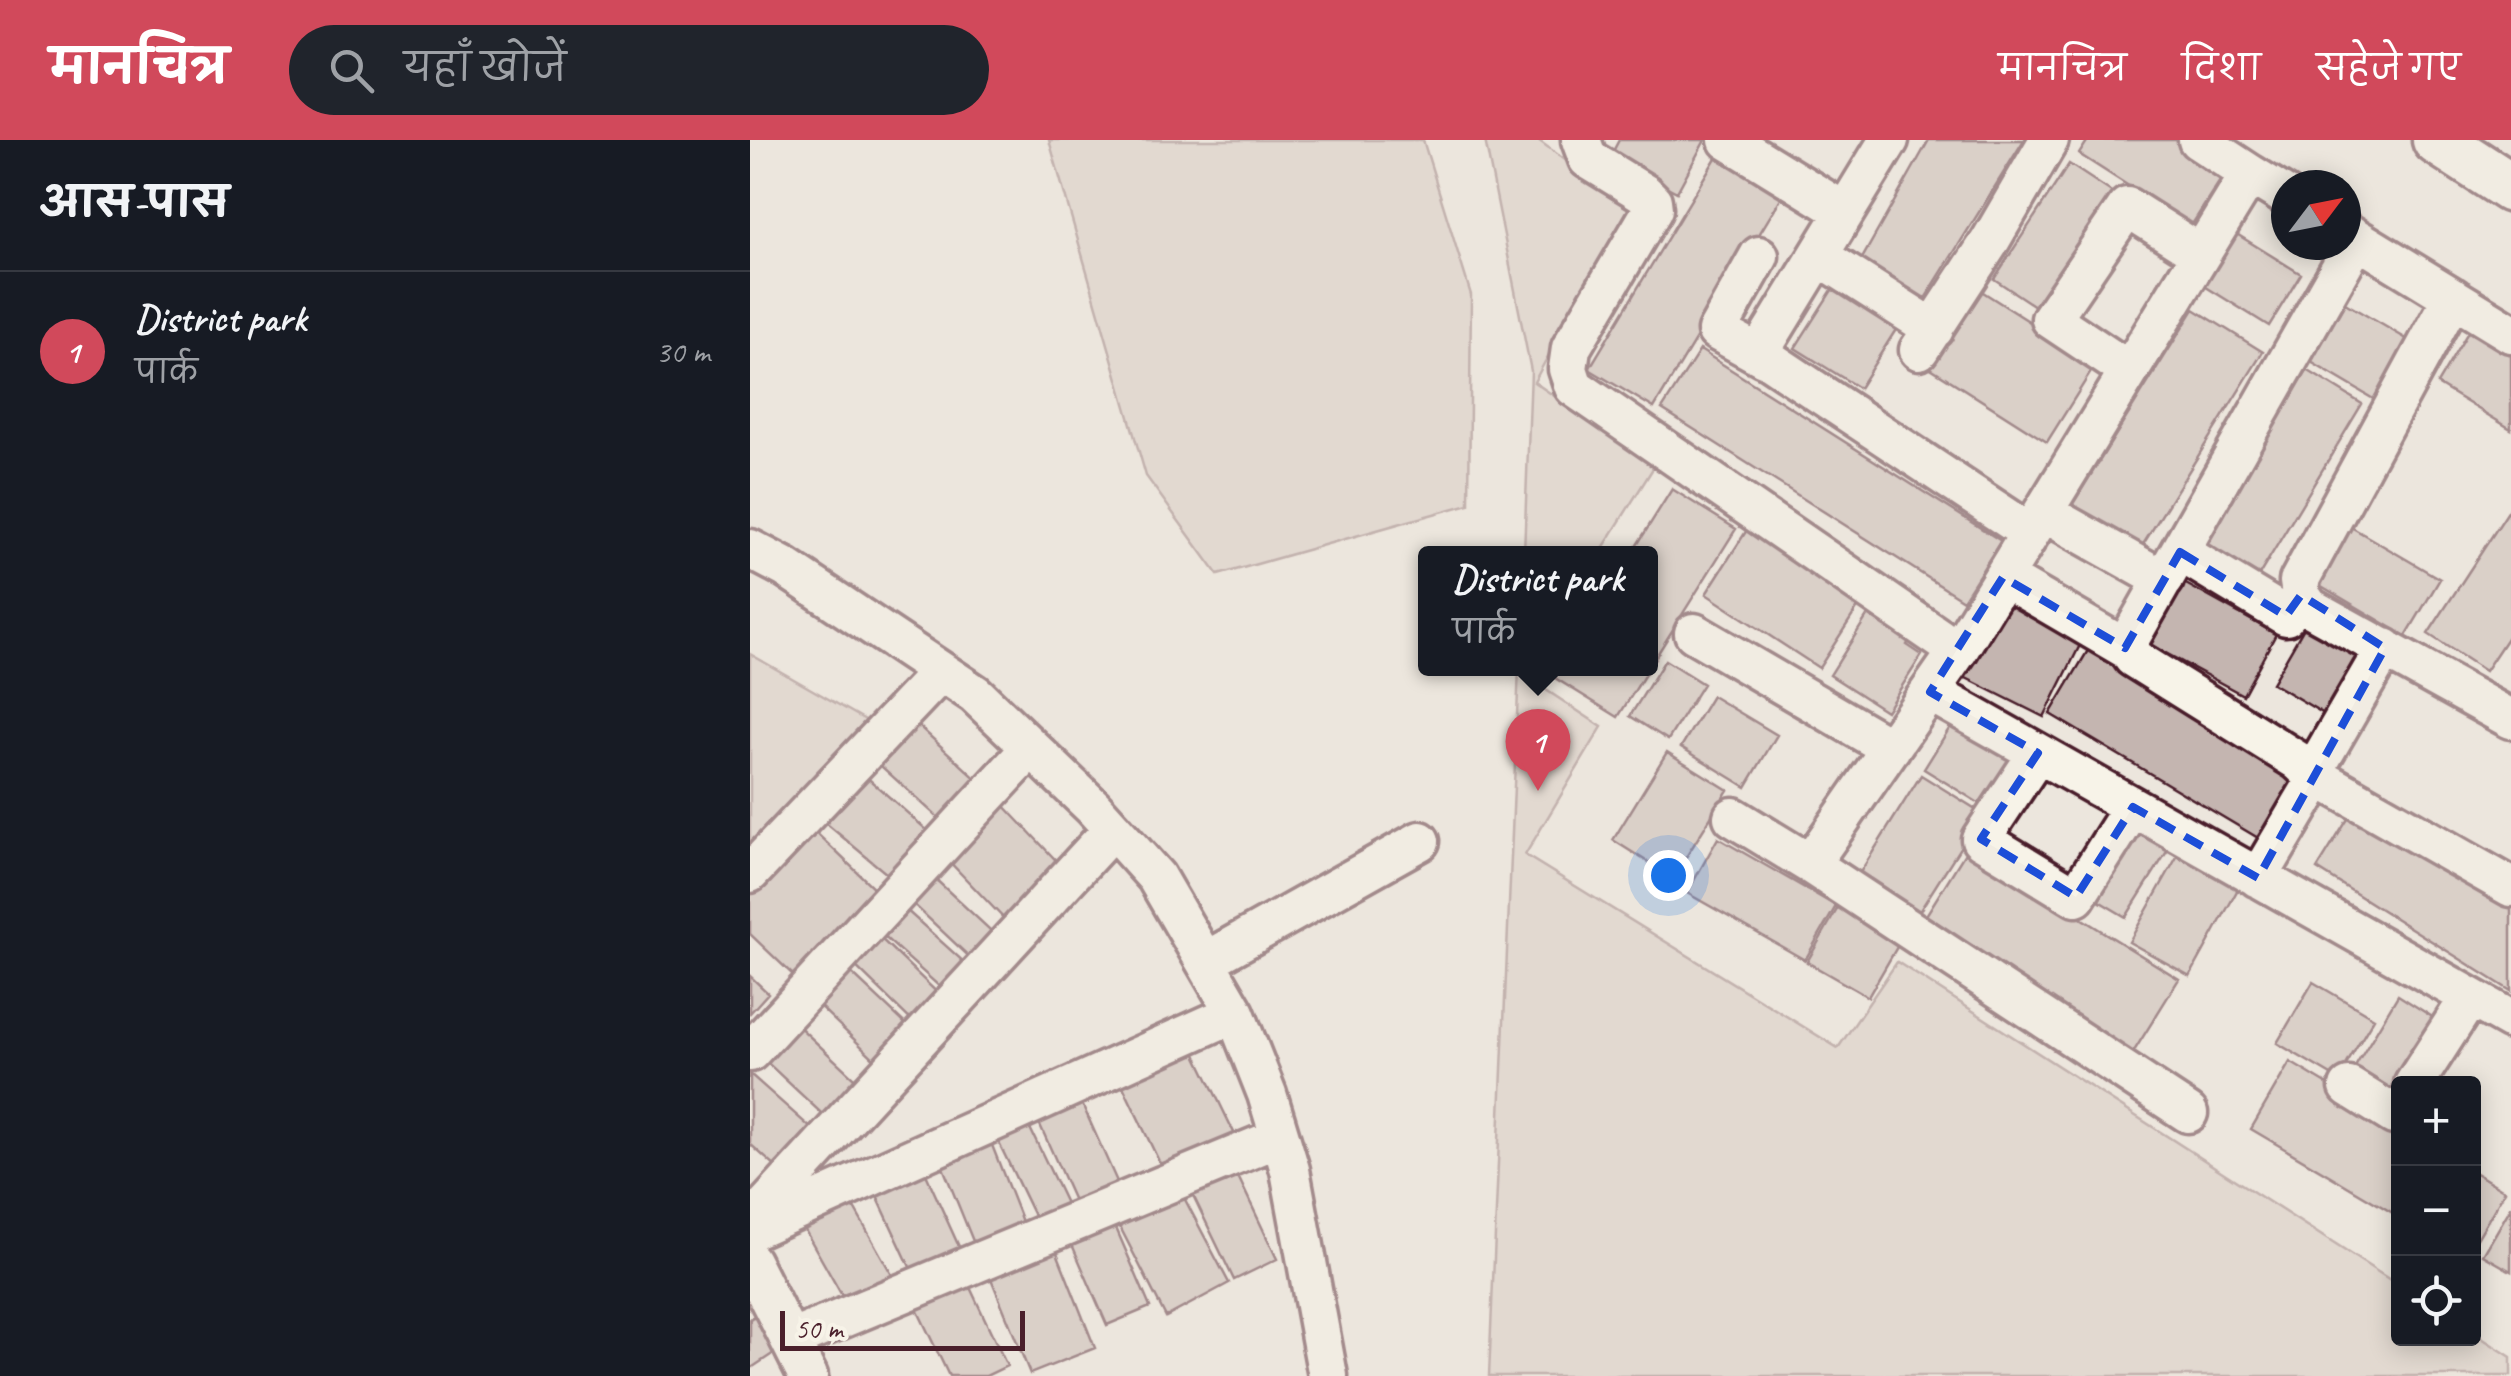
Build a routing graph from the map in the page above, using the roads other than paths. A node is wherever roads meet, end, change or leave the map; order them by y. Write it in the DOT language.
graph roads {
  1 [pos="1581,140"];
  2 [pos="1728,140"];
  3 [pos="1890,140"];
  4 [pos="2198,140"];
  5 [pos="2437,140"];
  6 [pos="2044,142"];
  7 [pos="2250,174"];
  8 [pos="2271,187"];
  9 [pos="2511,188"];
  10 [pos="1845,212"];
  11 [pos="2361,241"];
  12 [pos="2201,254"];
  13 [pos="1758,256"];
  14 [pos="1819,256"];
  15 [pos="2339,260"];
  16 [pos="2453,297"];
  17 [pos="2511,333"];
  18 [pos="1764,357"];
  19 [pos="2129,371"];
  20 [pos="2036,522"];
  21 [pos="752,555"];
  22 [pos="2172,566"];
  23 [pos="2002,578"];
  24 [pos="2301,596"];
  25 [pos="1694,633"];
  26 [pos="2385,648"];
  27 [pos="1958,650"];
  28 [pos="2128,650"];
  29 [pos="941,672"];
  30 [pos="1930,692"];
  31 [pos="2505,702"];
  32 [pos="1032,748"];
  33 [pos="1890,748"];
  34 [pos="2038,753"];
  35 [pos="2312,774"];
  36 [pos="2133,807"];
  37 [pos="1733,817"];
  38 [pos="1113,829"];
  39 [pos="1420,840"];
  40 [pos="1810,864"];
  41 [pos="750,872"];
  42 [pos="2258,878"];
  43 [pos="2508,879"];
  44 [pos="1206,961"];
  45 [pos="2470,996"];
  46 [pos="1235,1013"];
  47 [pos="2511,1020"];
  48 [pos="750,1052"];
  49 [pos="2419,1076"];
  50 [pos="2349,1087"];
  51 [pos="2391,1112"];
  52 [pos="2188,1113"];
  53 [pos="1280,1138"];
  54 [pos="750,1223"];
  55 [pos="750,1231"];
  56 [pos="750,1261"];
  57 [pos="790,1340"];
  58 [pos="808,1376"];
  59 [pos="1328,1376"];
  1 -- 27 [label="street"];
  2 -- 10 [label="street"];
  3 -- 10 [label="street"];
  4 -- 7 [label="street"];
  5 -- 9 [label="main road"];
  6 -- 14 [label="street"];
  7 -- 8 [label="street"];
  7 -- 12 [label="street"];
  10 -- 14 [label="street"];
  11 -- 16 [label="street"];
  12 -- 19 [label="street"];
  12 -- 19 [label="street"];
  13 -- 18 [label="street"];
  14 -- 18 [label="street"];
  15 -- 22 [label="street"];
  16 -- 17 [label="street"];
  16 -- 24 [label="street"];
  18 -- 20 [label="street"];
  19 -- 20 [label="street"];
  20 -- 22 [label="street"];
  20 -- 23 [label="street"];
  21 -- 29 [label="street"];
  22 -- 24 [label="street"];
  22 -- 28 [label="street"];
  23 -- 27 [label="street"];
  23 -- 28 [label="street"];
  24 -- 26 [label="street"];
  25 -- 33 [label="street"];
  26 -- 31 [label="street"];
  26 -- 35 [label="street"];
  27 -- 30 [label="street"];
  28 -- 35 [label="street"];
  29 -- 32 [label="street"];
  29 -- 41 [label="street"];
  30 -- 33 [label="street"];
  30 -- 34 [label="street"];
  32 -- 38 [label="street"];
  32 -- 48 [label="street"];
  33 -- 40 [label="street"];
  34 -- 36 [label="street"];
  34 -- 36 [label="street"];
  35 -- 42 [label="street"];
  35 -- 43 [label="street"];
  36 -- 42 [label="street"];
  37 -- 40 [label="street"];
  38 -- 44 [label="street"];
  38 -- 54 [label="street"];
  39 -- 44 [label="street"];
  40 -- 52 [label="street"];
  42 -- 45 [label="street"];
  44 -- 46 [label="street"];
  45 -- 47 [label="street"];
  45 -- 49 [label="street"];
  46 -- 53 [label="street"];
  46 -- 55 [label="street"];
  50 -- 51 [label="street"];
  53 -- 57 [label="street"];
  53 -- 59 [label="street"];
  56 -- 57 [label="street"];
  57 -- 58 [label="street"];
}
